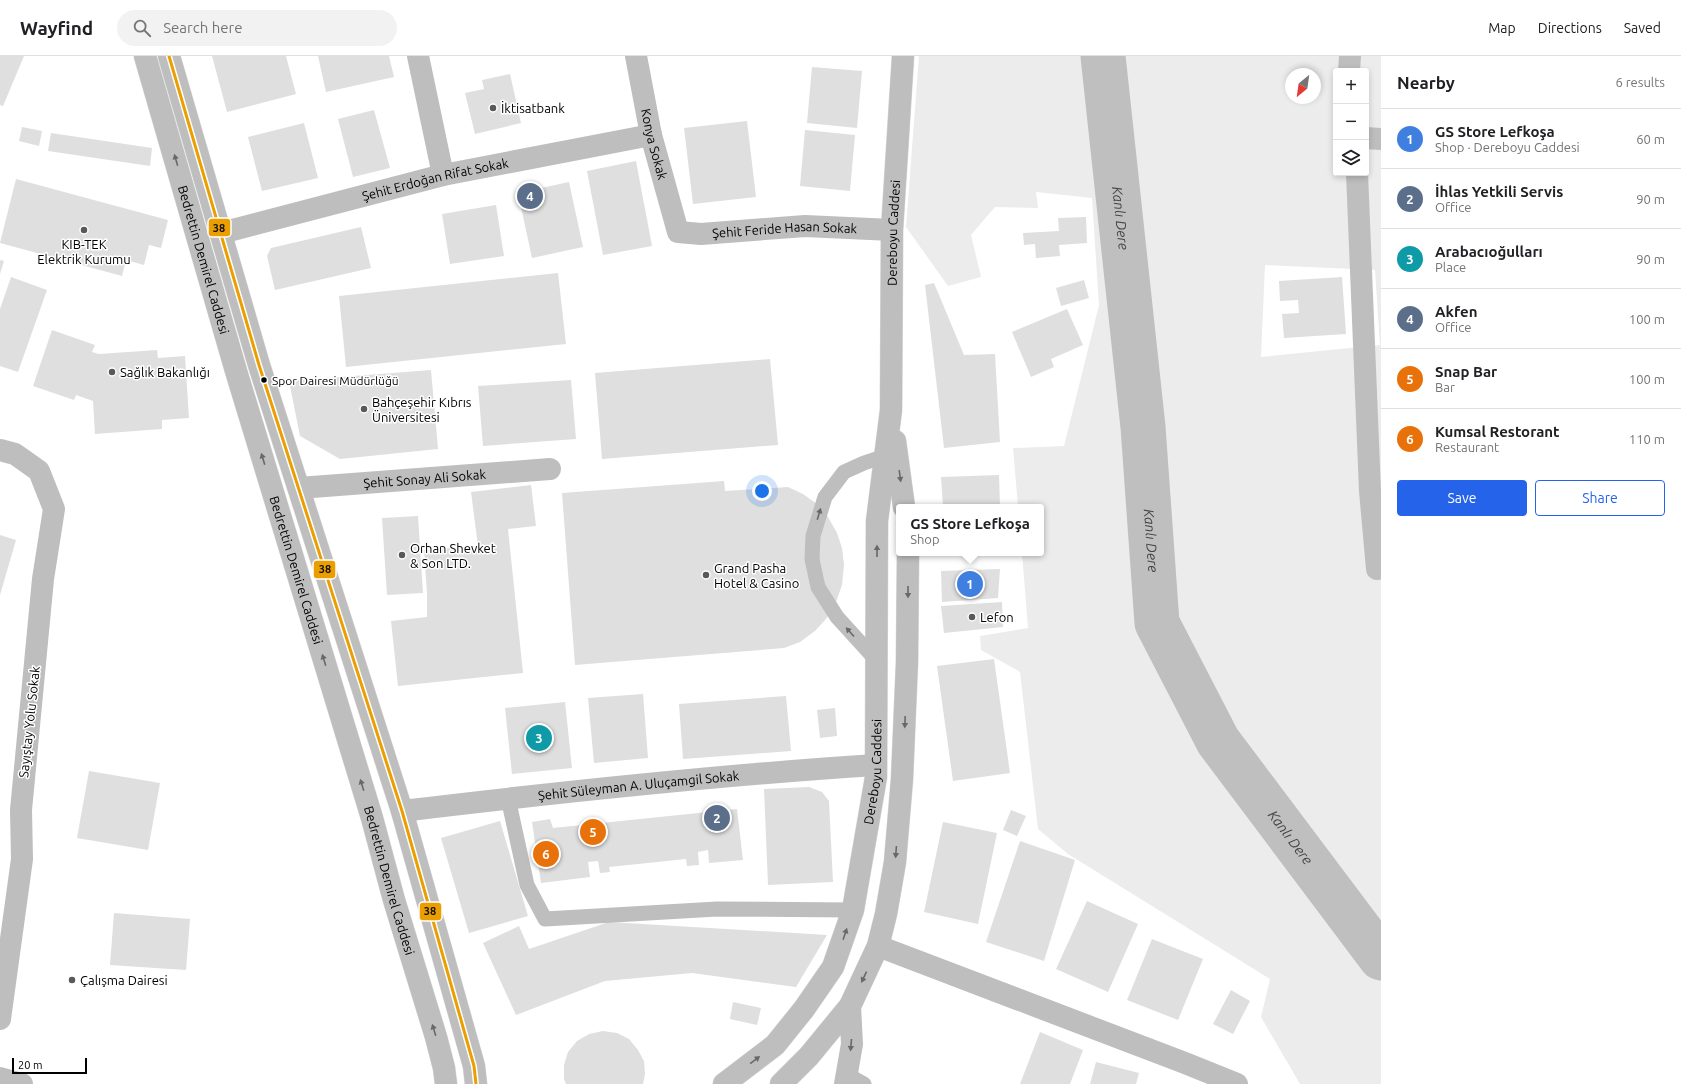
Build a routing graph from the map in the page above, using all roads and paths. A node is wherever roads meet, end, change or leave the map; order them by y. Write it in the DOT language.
graph roads {
  1 [pos="146,56"];
  2 [pos="169,56"];
  3 [pos="418,56"];
  4 [pos="636,56"];
  5 [pos="903,56"];
  6 [pos="1350,56"];
  7 [pos="1349,68"];
  8 [pos="651,135"];
  9 [pos="1369,138"];
  10 [pos="1381,139"];
  11 [pos="443,175"];
  12 [pos="1356,176"];
  13 [pos="892,230"];
  14 [pos="678,232"];
  15 [pos="221,233"];
  16 [pos="891,410"];
  17 [pos="0,450"];
  18 [pos="885,456"];
  19 [pos="550,469"];
  20 [pos="299,488"];
  21 [pos="1376,491"];
  22 [pos="904,504"];
  23 [pos="908,556"];
  24 [pos="1377,569"];
  25 [pos="877,661"];
  26 [pos="876,765"];
  27 [pos="508,798"];
  28 [pos="402,811"];
  29 [pos="853,910"];
  30 [pos="878,946"];
  31 [pos="850,1006"];
  32 [pos="0,1019"];
  33 [pos="0,1078"];
  34 [pos="478,1078"];
  35 [pos="443,1079"];
  36 [pos="852,1081"];
  37 [pos="22,1084"];
  38 [pos="724,1084"];
  39 [pos="781,1084"];
  40 [pos="1237,1084"];
  35 -- 1 [label="main road, Bedrettin Demirel Caddesi, one-way"];
  2 -- 15 [label="main road, Bedrettin Demirel Caddesi"];
  3 -- 11 [label="main road"];
  4 -- 8 [label="main road, Konya Sokak"];
  5 -- 13 [label="main road, Dereboyu Caddesi"];
  6 -- 7 [label="main road"];
  8 -- 11 [label="main road, Şehit Erdoğan Rifat Sokak"];
  8 -- 14 [label="main road, Konya Sokak"];
  9 -- 10 [label="main road"];
  11 -- 15 [label="main road, Şehit Erdoğan Rifat Sokak"];
  12 -- 21 [label="main road"];
  13 -- 14 [label="main road, Şehit Feride Hasan Sokak"];
  13 -- 16 [label="main road, Dereboyu Caddesi"];
  15 -- 20 [label="main road, Bedrettin Demirel Caddesi"];
  16 -- 18 [label="main road, Dereboyu Caddesi"];
  16 -- 22 [label="main road, Dereboyu Caddesi, one-way"];
  17 -- 32 [label="main road, Sayıştay Yolu Sokak"];
  25 -- 18 [label="main road, Dereboyu Caddesi, one-way"];
  25 -- 18 [label="lane, one-way"];
  19 -- 20 [label="main road, Şehit Sonay Ali Sokak"];
  20 -- 28 [label="main road, Bedrettin Demirel Caddesi"];
  21 -- 24 [label="main road"];
  23 -- 30 [label="main road, one-way"];
  25 -- 26 [label="main road, Dereboyu Caddesi"];
  26 -- 27 [label="main road, Şehit Süleyman A. Uluçamgil Sokak"];
  26 -- 29 [label="main road, Dereboyu Caddesi"];
  27 -- 28 [label="main road, Şehit Süleyman A. Uluçamgil Sokak"];
  27 -- 29 [label="lane"];
  28 -- 34 [label="main road, Bedrettin Demirel Caddesi"];
  38 -- 29 [label="main road, Dereboyu Caddesi, one-way"];
  30 -- 31 [label="main road, one-way"];
  30 -- 40 [label="main road"];
  31 -- 36 [label="main road, one-way"];
  31 -- 39 [label="main road"];
  33 -- 37 [label="main road"];
}
